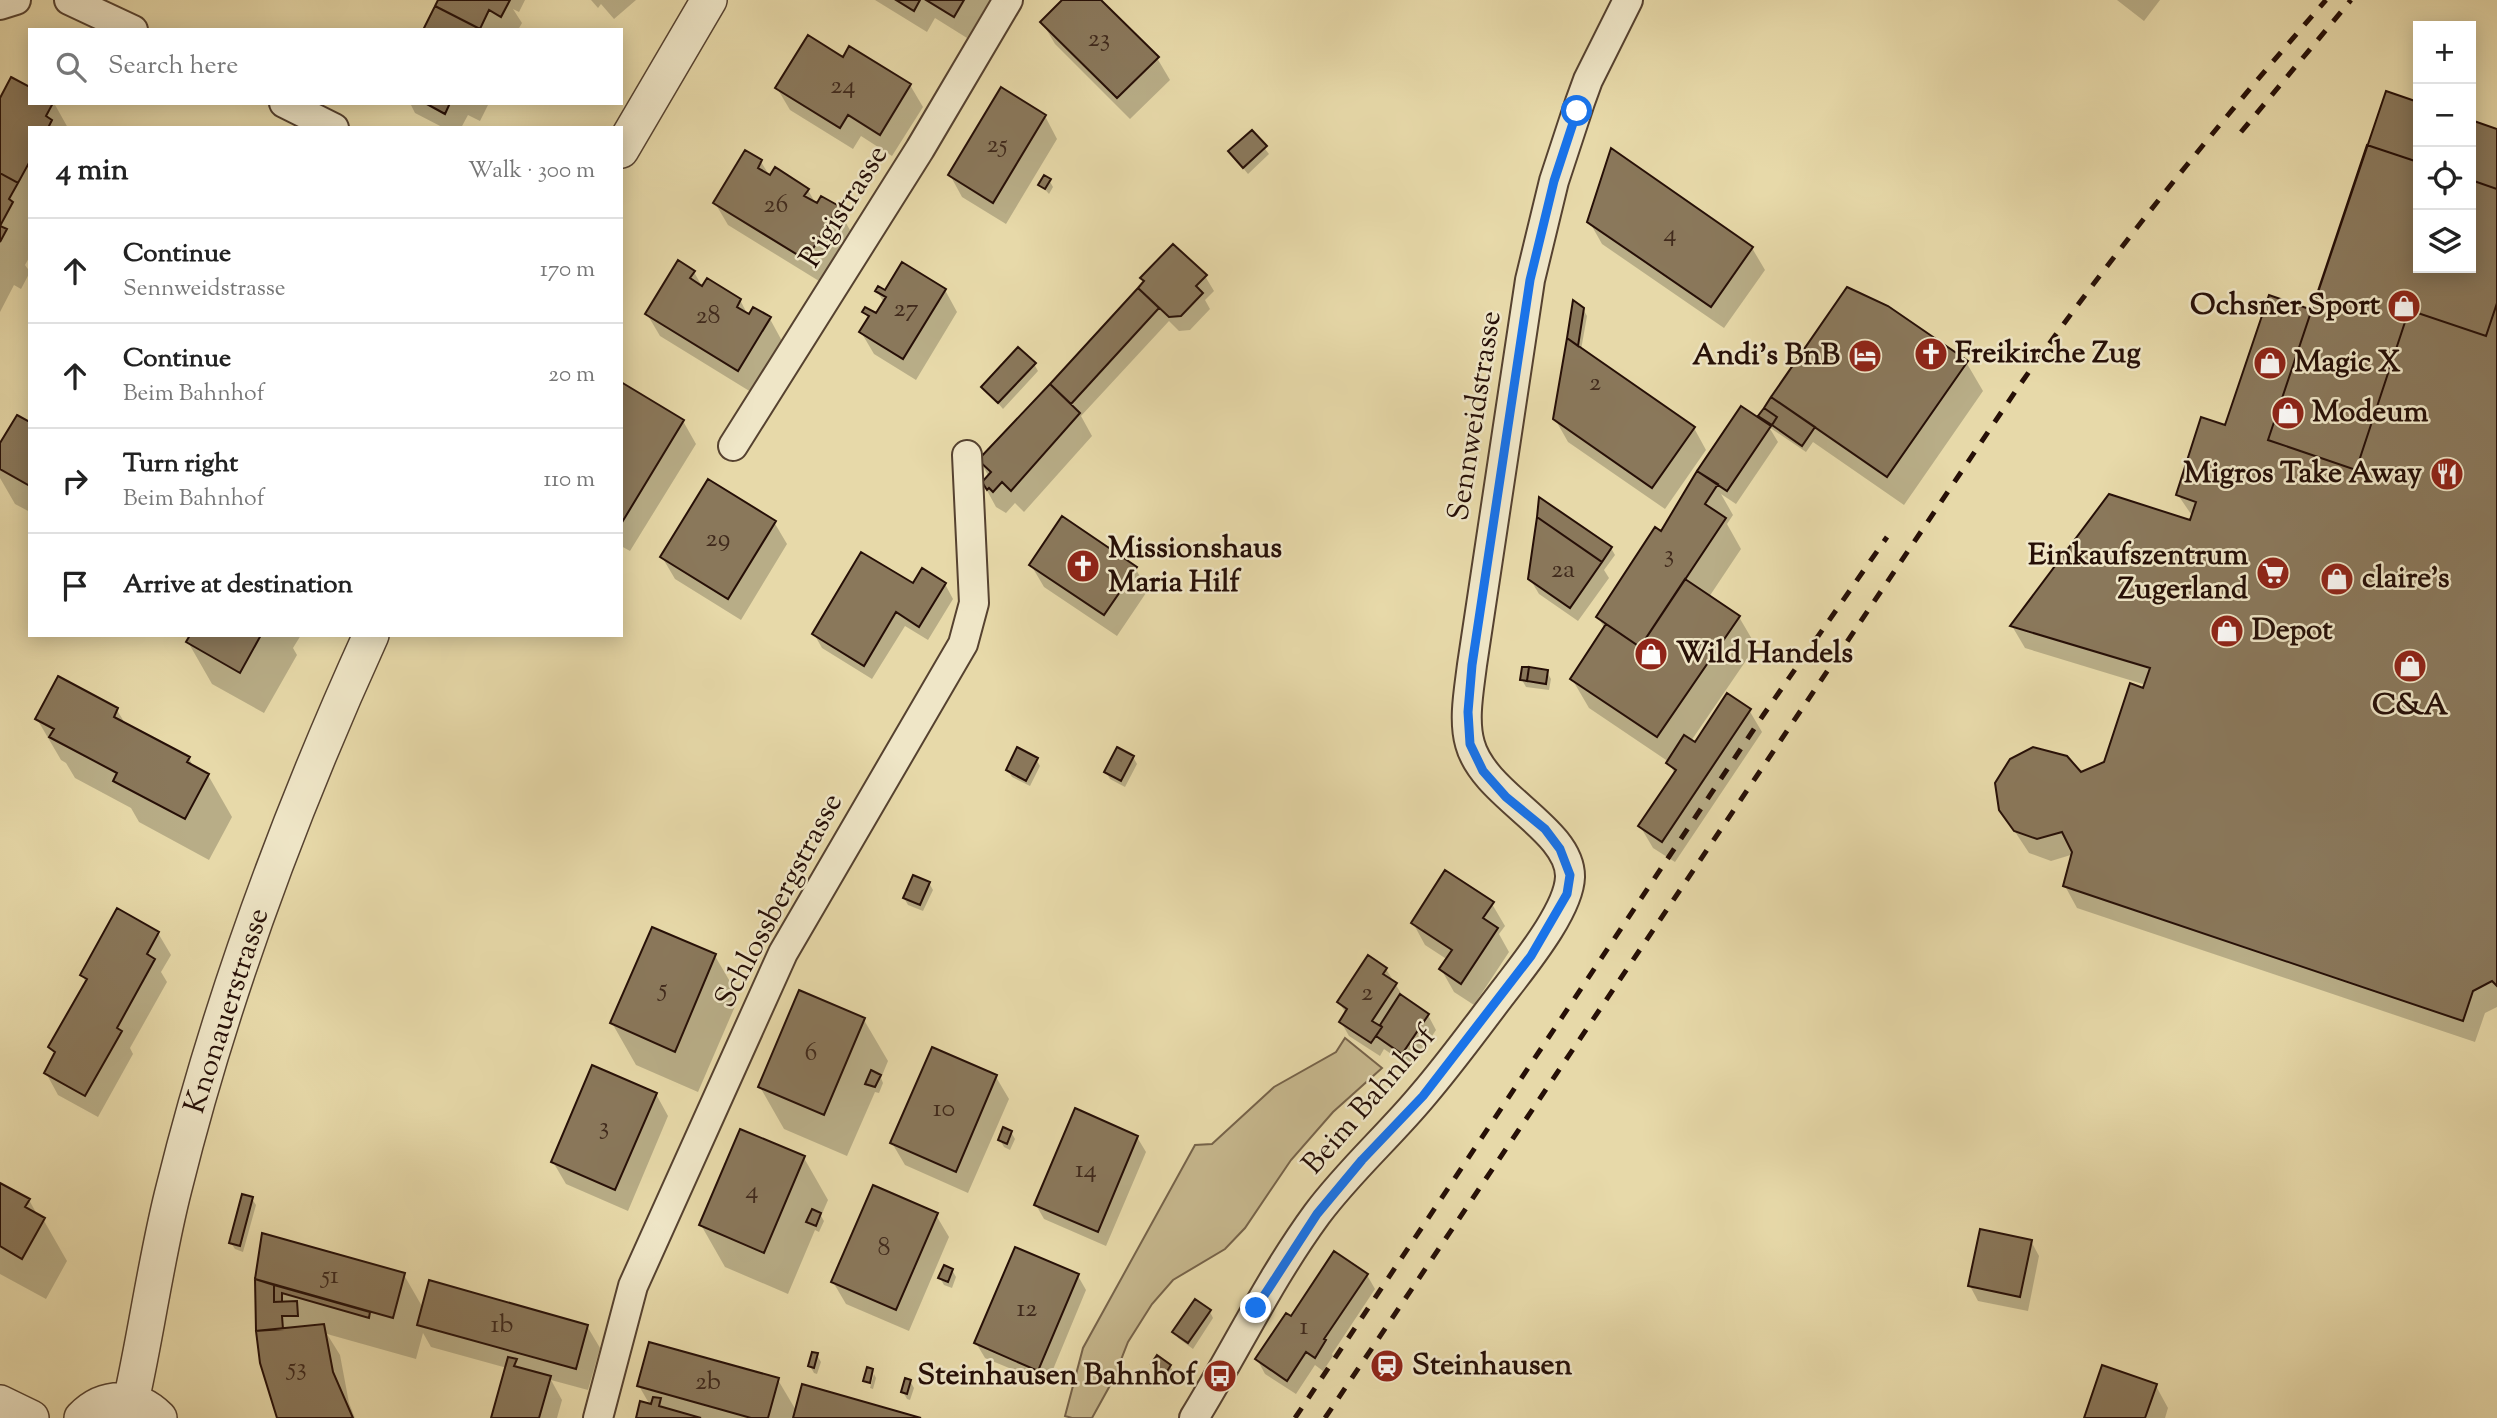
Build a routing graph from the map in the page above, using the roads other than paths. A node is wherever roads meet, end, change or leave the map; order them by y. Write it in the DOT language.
graph roads {
  1 [pos="16,0"];
  2 [pos="69,0"];
  3 [pos="709,0"];
  4 [pos="1007,0"];
  5 [pos="1628,0"];
  6 [pos="0,5"];
  7 [pos="129,28"];
  8 [pos="288,105"];
  9 [pos="330,126"];
  10 [pos="623,147"];
  11 [pos="733,446"];
  12 [pos="967,455"];
  13 [pos="369,637"];
  14 [pos="1545,829"];
  15 [pos="0,1403"];
  16 [pos="145,1409"];
  17 [pos="31,1418"];
  18 [pos="82,1418"];
  19 [pos="598,1418"];
  20 [pos="1194,1418"];
  1 -- 6 [label="street"];
  2 -- 7 [label="street"];
  3 -- 10 [label="street"];
  4 -- 11 [label="street, Rigistrasse"];
  5 -- 14 [label="street, Sennweidstrasse"];
  8 -- 9 [label="street"];
  12 -- 19 [label="street, Schlossbergstrasse"];
  13 -- 16 [label="street, Knonauerstrasse"];
  14 -- 20 [label="street, Beim Bahnhof"];
  15 -- 17 [label="street"];
  16 -- 18 [label="street"];
}
